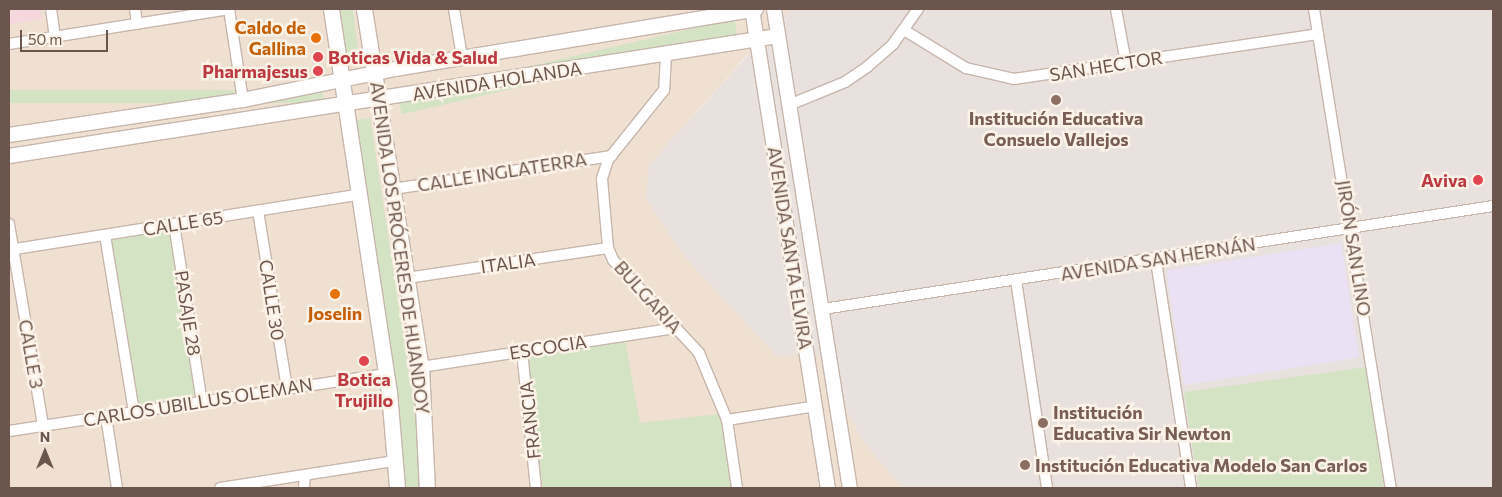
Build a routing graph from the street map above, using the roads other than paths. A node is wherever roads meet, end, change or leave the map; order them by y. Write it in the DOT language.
graph roads {
  1 [pos="51,9"];
  2 [pos="135,9"];
  3 [pos="229,9"];
  4 [pos="330,9"];
  5 [pos="364,9"];
  6 [pos="454,9"];
  7 [pos="753,9"];
  8 [pos="774,9"];
  9 [pos="918,9"];
  10 [pos="1116,9"];
  11 [pos="1314,9"];
  12 [pos="138,24"];
  13 [pos="904,30"];
  14 [pos="1318,34"];
  15 [pos="55,36"];
  16 [pos="778,36"];
  17 [pos="756,40"];
  18 [pos="9,44"];
  19 [pos="666,56"];
  20 [pos="462,57"];
  21 [pos="1126,63"];
  22 [pos="375,75"];
  23 [pos="342,82"];
  24 [pos="243,100"];
  25 [pos="378,100"];
  26 [pos="789,105"];
  27 [pos="347,107"];
  28 [pos="9,135"];
  29 [pos="9,156"];
  30 [pos="612,156"];
  31 [pos="393,189"];
  32 [pos="358,196"];
  33 [pos="1493,206"];
  34 [pos="258,211"];
  35 [pos="9,224"];
  36 [pos="174,224"];
  37 [pos="1351,229"];
  38 [pos="105,235"];
  39 [pos="608,248"];
  40 [pos="11,249"];
  41 [pos="1156,260"];
  42 [pos="407,278"];
  43 [pos="1016,280"];
  44 [pos="823,309"];
  45 [pos="675,328"];
  46 [pos="828,346"];
  47 [pos="807,349"];
  48 [pos="522,351"];
  49 [pos="421,367"];
  50 [pos="386,374"];
  51 [pos="287,389"];
  52 [pos="202,402"];
  53 [pos="816,406"];
  54 [pos="134,412"];
  55 [pos="106,416"];
  56 [pos="727,420"];
  57 [pos="43,426"];
  58 [pos="9,431"];
  59 [pos="395,461"];
  60 [pos="305,475"];
  61 [pos="118,488"];
  62 [pos="220,488"];
  63 [pos="304,488"];
  64 [pos="397,488"];
  65 [pos="428,488"];
  66 [pos="536,488"];
  67 [pos="736,488"];
  68 [pos="828,488"];
  69 [pos="850,488"];
  70 [pos="1047,488"];
  71 [pos="1191,488"];
  72 [pos="1391,488"];
  1 -- 15 [label="street"];
  2 -- 12 [label="street"];
  3 -- 12 [label="street"];
  3 -- 24 [label="street"];
  4 -- 23 [label="main road, AVENIDA LOS PRÓCERES DE HUANDOY"];
  5 -- 22 [label="main road, AVENIDA LOS PRÓCERES DE HUANDOY"];
  6 -- 20 [label="street"];
  7 -- 17 [label="street, AVENIDA SANTA ELVIRA"];
  7 -- 20 [label="street, AVENIDA HOLANDA"];
  8 -- 16 [label="street, AVENIDA SANTA ELVIRA"];
  9 -- 13 [label="street"];
  10 -- 21 [label="street"];
  11 -- 14 [label="street, JIRÓN SAN LINO"];
  12 -- 15 [label="street"];
  13 -- 21 [label="street, SAN HECTOR"];
  13 -- 26 [label="street"];
  14 -- 21 [label="street, SAN HECTOR"];
  14 -- 37 [label="street, JIRÓN SAN LINO"];
  15 -- 18 [label="street"];
  16 -- 17 [label="street, AVENIDA HOLANDA"];
  16 -- 26 [label="street, AVENIDA SANTA ELVIRA"];
  17 -- 19 [label="street, AVENIDA HOLANDA"];
  17 -- 47 [label="street, AVENIDA SANTA ELVIRA"];
  19 -- 25 [label="street, AVENIDA HOLANDA"];
  19 -- 30 [label="street, BULGARIA"];
  20 -- 22 [label="street, AVENIDA HOLANDA"];
  22 -- 23 [label="street, AVENIDA HOLANDA"];
  22 -- 25 [label="main road, AVENIDA LOS PRÓCERES DE HUANDOY"];
  23 -- 24 [label="street, AVENIDA HOLANDA"];
  23 -- 27 [label="main road, AVENIDA LOS PRÓCERES DE HUANDOY"];
  24 -- 28 [label="street, AVENIDA HOLANDA"];
  25 -- 27 [label="street, AVENIDA HOLANDA"];
  25 -- 31 [label="main road, AVENIDA LOS PRÓCERES DE HUANDOY"];
  26 -- 44 [label="street, AVENIDA SANTA ELVIRA"];
  27 -- 29 [label="street, AVENIDA HOLANDA"];
  27 -- 32 [label="main road, AVENIDA LOS PRÓCERES DE HUANDOY"];
  30 -- 31 [label="street, CALLE INGLATERRA"];
  30 -- 39 [label="street, BULGARIA"];
  31 -- 42 [label="main road, AVENIDA LOS PRÓCERES DE HUANDOY"];
  32 -- 34 [label="street, CALLE 65"];
  32 -- 50 [label="main road, AVENIDA LOS PRÓCERES DE HUANDOY"];
  33 -- 37 [label="street, AVENIDA SAN HERNÁN"];
  34 -- 36 [label="street, CALLE 65"];
  34 -- 51 [label="street, CALLE 30"];
  35 -- 40 [label="street, CALLE 3"];
  36 -- 38 [label="street, CALLE 65"];
  36 -- 52 [label="street, PASAJE 28"];
  37 -- 41 [label="street, AVENIDA SAN HERNÁN"];
  37 -- 72 [label="street, JIRÓN SAN LINO"];
  38 -- 40 [label="street, CALLE 65"];
  38 -- 54 [label="street"];
  39 -- 42 [label="street, ITALIA"];
  39 -- 45 [label="street, BULGARIA"];
  40 -- 57 [label="street, CALLE 3"];
  41 -- 43 [label="street, AVENIDA SAN HERNÁN"];
  41 -- 71 [label="street"];
  42 -- 49 [label="main road, AVENIDA LOS PRÓCERES DE HUANDOY"];
  43 -- 44 [label="street, AVENIDA SAN HERNÁN"];
  43 -- 70 [label="street"];
  44 -- 46 [label="street, AVENIDA SANTA ELVIRA"];
  45 -- 48 [label="street, ESCOCIA"];
  45 -- 56 [label="street, BULGARIA"];
  46 -- 47 [label="street"];
  46 -- 69 [label="street, AVENIDA SANTA ELVIRA"];
  47 -- 53 [label="street, AVENIDA SANTA ELVIRA"];
  48 -- 49 [label="street, ESCOCIA"];
  48 -- 66 [label="street, FRANCIA"];
  49 -- 65 [label="main road, AVENIDA LOS PRÓCERES DE HUANDOY"];
  50 -- 51 [label="street, CARLOS UBILLUS OLEMAN"];
  50 -- 59 [label="main road, AVENIDA LOS PRÓCERES DE HUANDOY"];
  51 -- 52 [label="street, CARLOS UBILLUS OLEMAN"];
  52 -- 54 [label="street, CARLOS UBILLUS OLEMAN"];
  53 -- 56 [label="street"];
  53 -- 68 [label="street, AVENIDA SANTA ELVIRA"];
  54 -- 55 [label="street, CARLOS UBILLUS OLEMAN"];
  55 -- 57 [label="street, CARLOS UBILLUS OLEMAN"];
  55 -- 61 [label="street"];
  56 -- 67 [label="street, BULGARIA"];
  57 -- 58 [label="street, CARLOS UBILLUS OLEMAN"];
  59 -- 60 [label="street"];
  59 -- 64 [label="main road, AVENIDA LOS PRÓCERES DE HUANDOY"];
  60 -- 62 [label="street"];
  60 -- 63 [label="street"];
}
